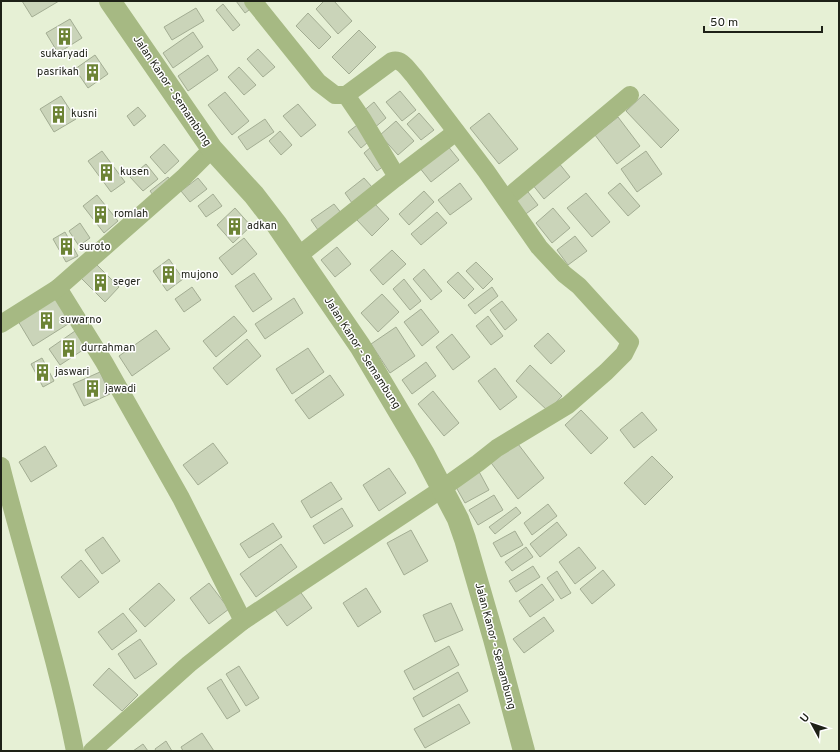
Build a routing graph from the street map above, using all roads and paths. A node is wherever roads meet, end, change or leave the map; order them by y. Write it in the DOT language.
graph roads {
  1 [pos="110,1"];
  2 [pos="253,1"];
  3 [pos="346,95"];
  4 [pos="630,95"];
  5 [pos="456,132"];
  6 [pos="206,156"];
  7 [pos="397,177"];
  8 [pos="506,199"];
  9 [pos="298,256"];
  10 [pos="58,288"];
  11 [pos="1,324"];
  12 [pos="1,466"];
  13 [pos="438,492"];
  14 [pos="243,621"];
  15 [pos="75,751"];
  16 [pos="92,751"];
  17 [pos="524,751"];
  1 -- 6 [label="street, Jalan Kanor - Semambung"];
  2 -- 3 [label="street"];
  3 -- 5 [label="street"];
  3 -- 7 [label="street"];
  4 -- 8 [label="street"];
  5 -- 7 [label="street"];
  5 -- 8 [label="street"];
  6 -- 9 [label="street, Jalan Kanor - Semambung"];
  6 -- 10 [label="street"];
  7 -- 9 [label="street"];
  8 -- 13 [label="street"];
  9 -- 13 [label="street, Jalan Kanor - Semambung"];
  10 -- 11 [label="street"];
  10 -- 14 [label="street"];
  12 -- 15 [label="street"];
  13 -- 14 [label="street"];
  13 -- 17 [label="street, Jalan Kanor - Semambung"];
  14 -- 16 [label="street"];
}
